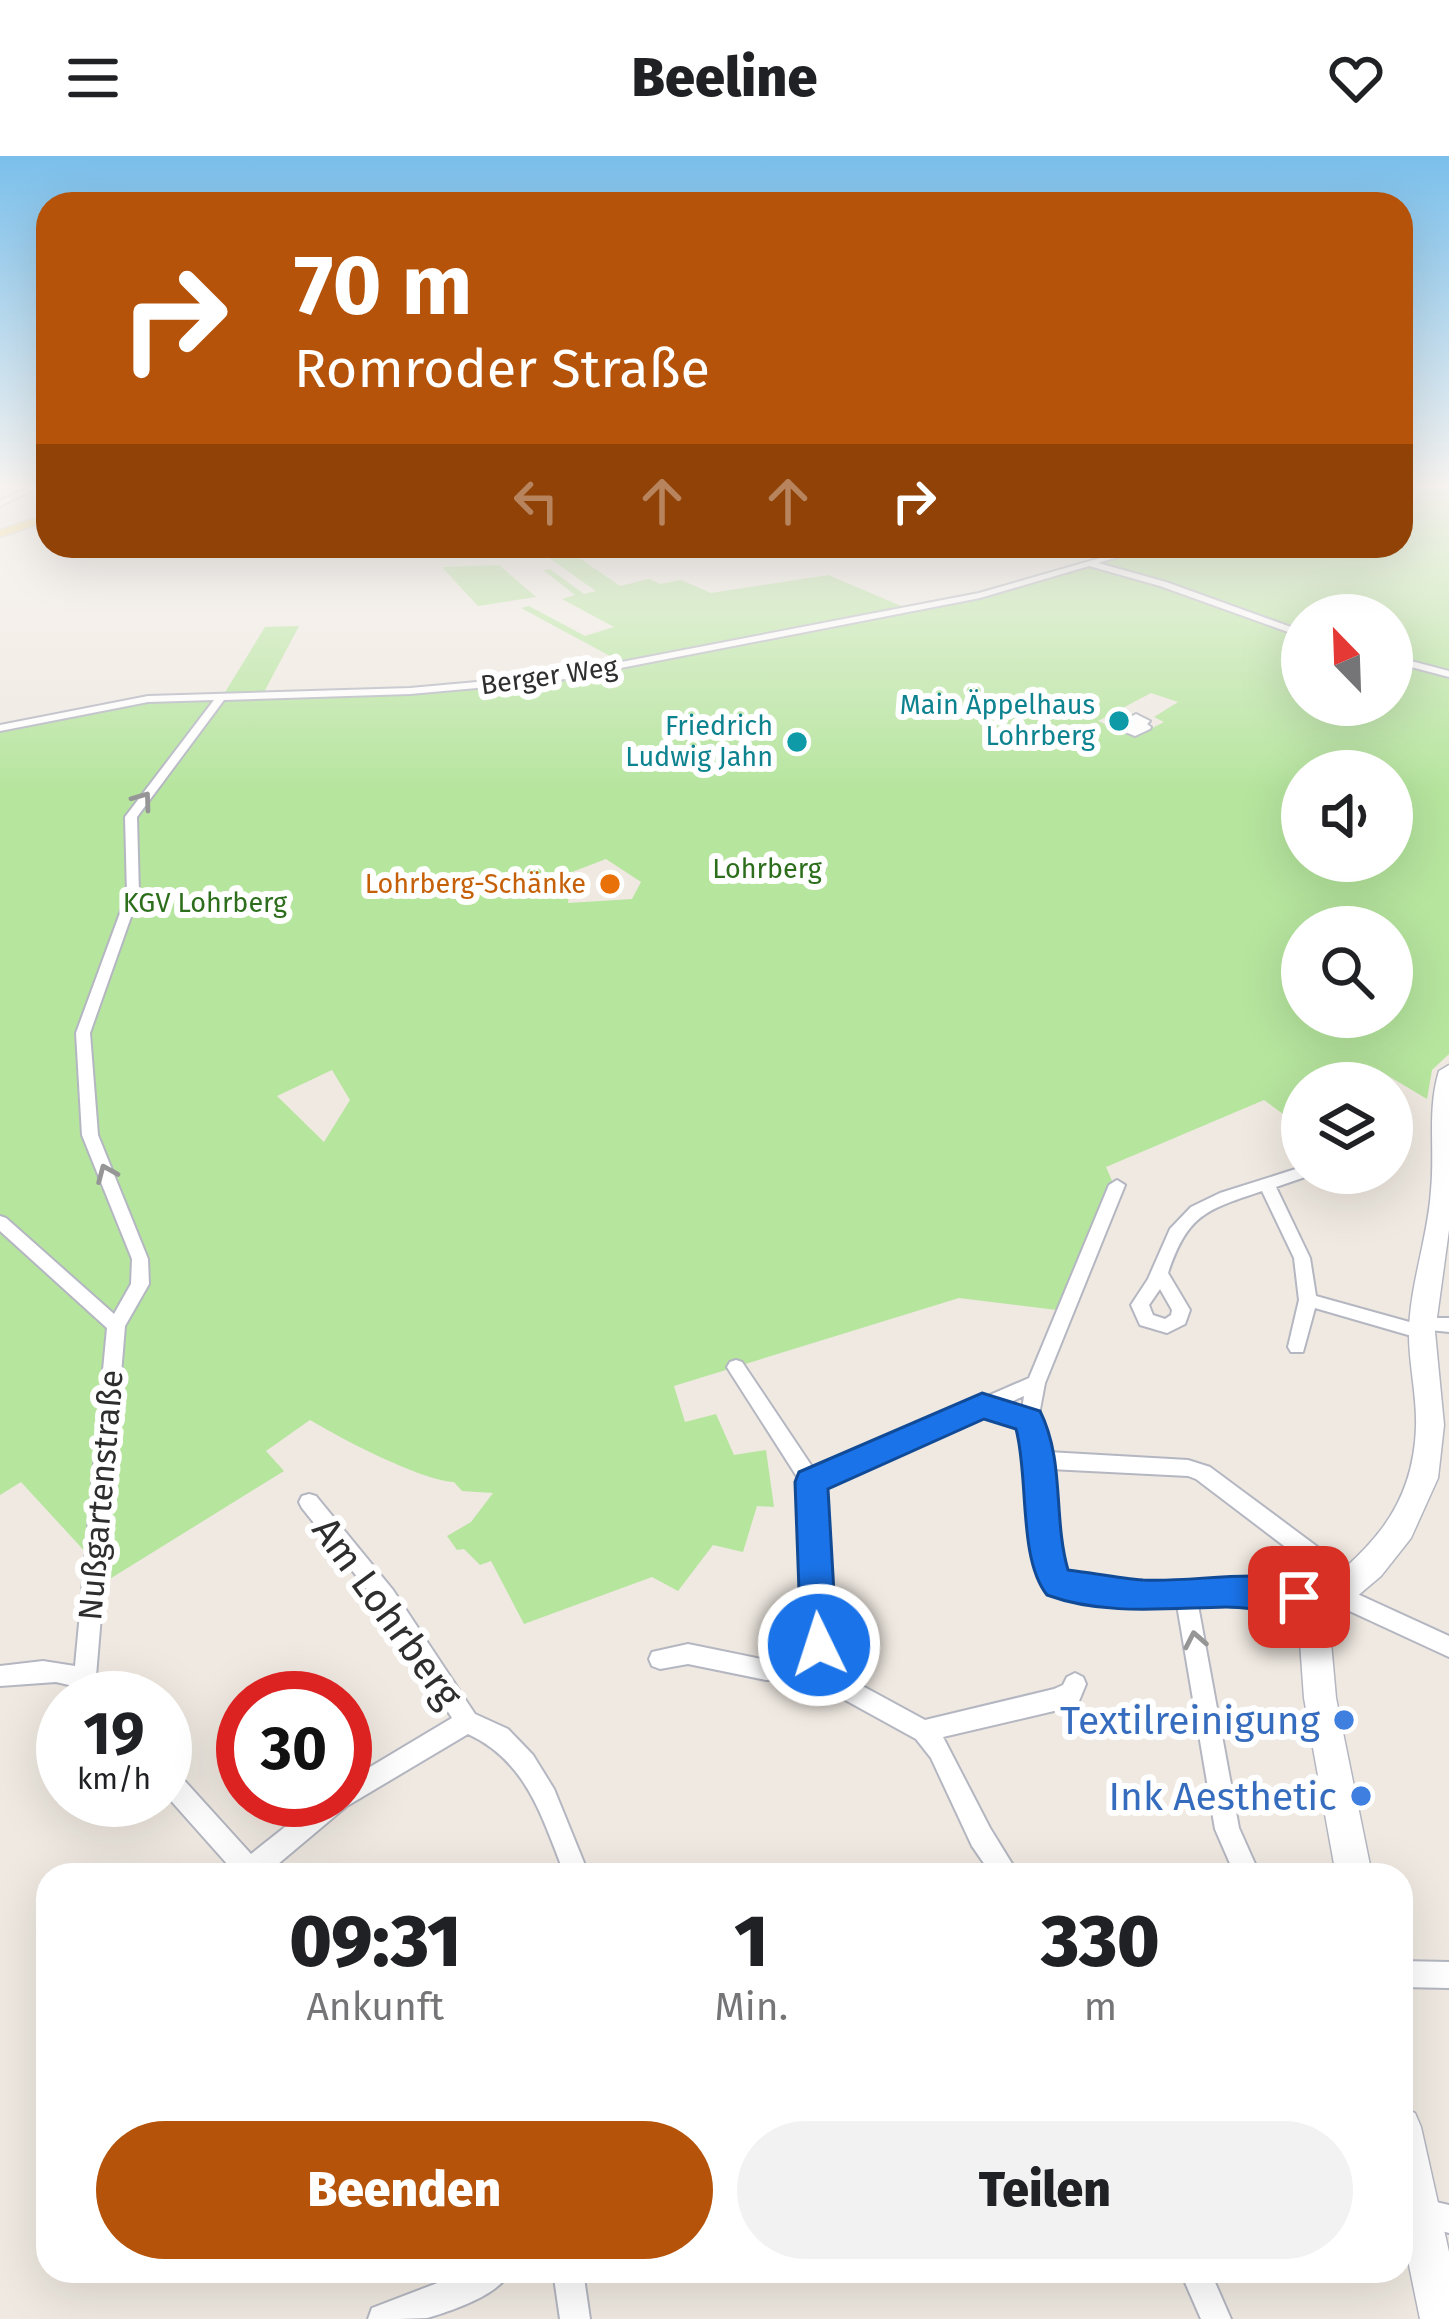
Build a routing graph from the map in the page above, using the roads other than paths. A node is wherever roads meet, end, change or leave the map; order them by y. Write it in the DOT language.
graph roads {
  1 [pos="999,588"];
  2 [pos="1174,588"];
  3 [pos="1281,626"];
  4 [pos="1413,665"];
  5 [pos="1449,674"];
  6 [pos="222,696"];
  7 [pos="0,728"];
  8 [pos="1449,1071"];
  9 [pos="1281,1179"];
  10 [pos="1267,1184"];
  11 [pos="1118,1185"];
  12 [pos="0,1222"];
  13 [pos="1159,1273"];
  14 [pos="1308,1300"];
  15 [pos="116,1326"];
  16 [pos="1431,1327"];
  17 [pos="1297,1347"];
  18 [pos="736,1366"];
  19 [pos="1036,1383"];
  20 [pos="982,1406"];
  21 [pos="1029,1420"];
  22 [pos="1040,1460"];
  23 [pos="811,1482"];
  24 [pos="309,1502"];
  25 [pos="1186,1594"];
  26 [pos="1336,1595"];
  27 [pos="1449,1647"];
  28 [pos="660,1659"];
  29 [pos="809,1669"];
  30 [pos="86,1671"];
  31 [pos="36,1673"];
  32 [pos="0,1676"];
  33 [pos="1075,1684"];
  34 [pos="466,1722"];
  35 [pos="924,1732"];
  36 [pos="372,1779"];
  37 [pos="192,1806"];
  38 [pos="306,1827"];
  39 [pos="242,1863"];
  40 [pos="263,1863"];
  41 [pos="572,1863"];
  42 [pos="998,1863"];
  43 [pos="1242,1863"];
  44 [pos="1352,1863"];
  45 [pos="1413,1974"];
  46 [pos="1449,1975"];
  47 [pos="1413,2160"];
  48 [pos="1433,2215"];
  49 [pos="477,2283"];
  50 [pos="570,2283"];
  51 [pos="1200,2283"];
  52 [pos="383,2319"];
  53 [pos="575,2319"];
  54 [pos="1216,2319"];
  55 [pos="1442,2319"];
  1 -- 6 [label="street, Berger Weg"];
  2 -- 3 [label="street"];
  4 -- 5 [label="street"];
  6 -- 7 [label="street, Berger Weg"];
  15 -- 6 [label="street, one-way"];
  8 -- 16 [label="main road"];
  9 -- 10 [label="street"];
  10 -- 13 [label="street"];
  10 -- 14 [label="street"];
  11 -- 19 [label="street"];
  12 -- 15 [label="street, Nußgartenstraße"];
  14 -- 16 [label="street"];
  14 -- 17 [label="street"];
  15 -- 30 [label="street, Nußgartenstraße"];
  16 -- 26 [label="main road"];
  18 -- 23 [label="street"];
  19 -- 20 [label="street"];
  19 -- 21 [label="street"];
  20 -- 21 [label="street"];
  20 -- 23 [label="street"];
  21 -- 22 [label="street"];
  22 -- 25 [label="street"];
  22 -- 26 [label="street"];
  23 -- 29 [label="street"];
  24 -- 34 [label="street, Am Lohrberg"];
  25 -- 26 [label="street"];
  43 -- 25 [label="street, one-way"];
  26 -- 27 [label="street"];
  26 -- 44 [label="main road"];
  28 -- 29 [label="street"];
  29 -- 35 [label="street"];
  31 -- 32 [label="street"];
  33 -- 35 [label="street"];
  34 -- 36 [label="street, Am Lohrberg"];
  34 -- 41 [label="street, Am Lohrberg"];
  35 -- 42 [label="street"];
  37 -- 39 [label="street"];
  38 -- 40 [label="street, Am Lohrberg"];
  45 -- 46 [label="street"];
  47 -- 48 [label="main road"];
  48 -- 55 [label="main road"];
  49 -- 52 [label="street"];
  50 -- 53 [label="street"];
  51 -- 54 [label="street"];
}
